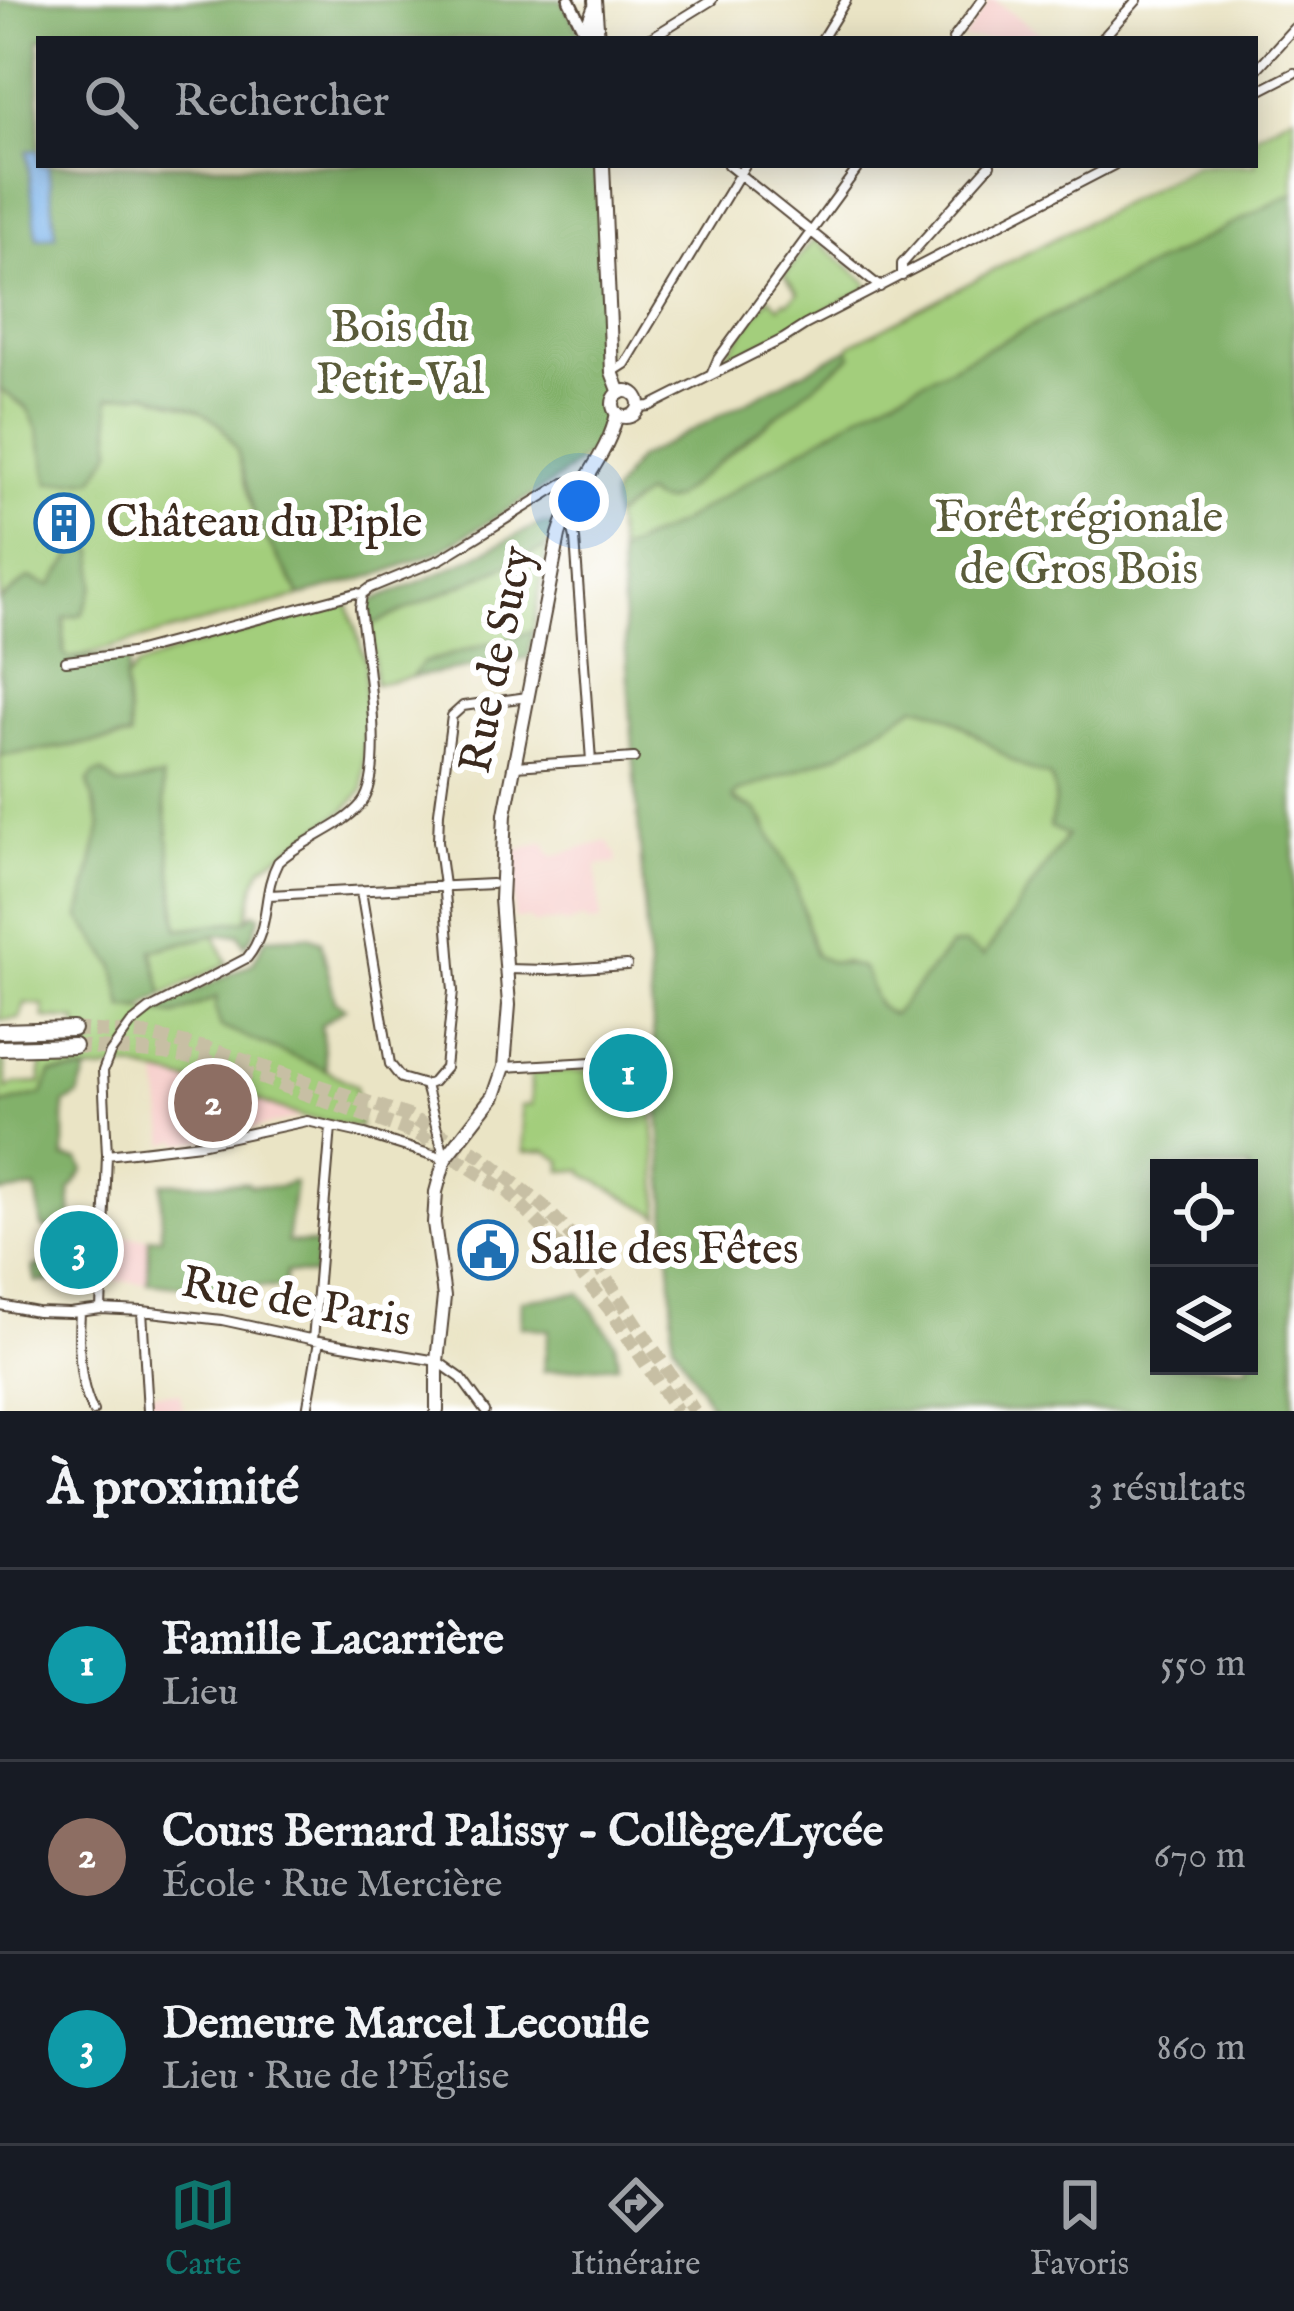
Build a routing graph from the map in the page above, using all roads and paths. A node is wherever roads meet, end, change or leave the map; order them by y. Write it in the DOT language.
graph roads {
  1 [pos="712,0"];
  2 [pos="846,0"];
  3 [pos="982,0"];
  4 [pos="1137,0"];
  5 [pos="572,5"];
  6 [pos="592,24"];
  7 [pos="1294,28"];
  8 [pos="655,36"];
  9 [pos="824,36"];
  10 [pos="955,36"];
  11 [pos="1105,36"];
  12 [pos="1258,68"];
  13 [pos="1294,73"];
  14 [pos="1258,91"];
  15 [pos="603,168"];
  16 [pos="858,168"];
  17 [pos="987,168"];
  18 [pos="1108,168"];
  19 [pos="742,170"];
  20 [pos="812,231"];
  21 [pos="902,276"];
  22 [pos="880,287"];
  23 [pos="612,372"];
  24 [pos="711,374"];
  25 [pos="620,393"];
  26 [pos="640,407"];
  27 [pos="618,419"];
  28 [pos="584,480"];
  29 [pos="550,493"];
  30 [pos="570,505"];
  31 [pos="362,595"];
  32 [pos="66,661"];
  33 [pos="527,697"];
  34 [pos="634,758"];
  35 [pos="591,760"];
  36 [pos="513,766"];
  37 [pos="492,884"];
  38 [pos="444,886"];
  39 [pos="361,891"];
  40 [pos="269,895"];
  41 [pos="627,964"];
  42 [pos="507,969"];
  43 [pos="73,1029"];
  44 [pos="0,1031"];
  45 [pos="74,1046"];
  46 [pos="0,1048"];
  47 [pos="646,1059"];
  48 [pos="504,1067"];
  49 [pos="425,1085"];
  50 [pos="331,1127"];
  51 [pos="107,1155"];
  52 [pos="445,1159"];
  53 [pos="0,1305"];
  54 [pos="100,1309"];
  55 [pos="142,1311"];
  56 [pos="80,1313"];
  57 [pos="316,1341"];
  58 [pos="437,1361"];
  59 [pos="93,1411"];
  60 [pos="148,1411"];
  61 [pos="307,1411"];
  62 [pos="437,1411"];
  63 [pos="485,1411"];
  1 -- 8 [label="street"];
  2 -- 9 [label="street"];
  3 -- 10 [label="street"];
  4 -- 11 [label="street"];
  5 -- 6 [label="street"];
  7 -- 12 [label="street"];
  13 -- 14 [label="street"];
  15 -- 23 [label="main road"];
  16 -- 20 [label="street"];
  17 -- 21 [label="street"];
  18 -- 21 [label="street"];
  19 -- 20 [label="street"];
  19 -- 23 [label="street"];
  20 -- 22 [label="street"];
  20 -- 24 [label="street"];
  21 -- 22 [label="street"];
  22 -- 24 [label="street"];
  23 -- 25 [label="main road"];
  24 -- 26 [label="street"];
  25 -- 26 [label="main road"];
  25 -- 27 [label="main road"];
  26 -- 27 [label="main road"];
  27 -- 28 [label="main road, Rue de Sucy"];
  28 -- 29 [label="street"];
  28 -- 30 [label="main road, Rue de Sucy"];
  29 -- 30 [label="street"];
  29 -- 31 [label="street"];
  30 -- 33 [label="main road, Rue de Sucy"];
  30 -- 35 [label="street"];
  31 -- 32 [label="street"];
  31 -- 40 [label="street"];
  33 -- 36 [label="main road, Rue de Sucy"];
  33 -- 38 [label="street"];
  34 -- 35 [label="street"];
  35 -- 36 [label="street"];
  36 -- 42 [label="main road, Rue de Sucy"];
  37 -- 38 [label="street"];
  38 -- 39 [label="street"];
  38 -- 49 [label="street"];
  39 -- 40 [label="street"];
  39 -- 49 [label="street"];
  40 -- 51 [label="street"];
  41 -- 42 [label="street"];
  42 -- 48 [label="main road, Rue de Sucy"];
  43 -- 44 [label="highway"];
  45 -- 46 [label="highway"];
  47 -- 48 [label="street"];
  48 -- 52 [label="main road, Rue de Sucy"];
  49 -- 52 [label="street"];
  50 -- 51 [label="street"];
  50 -- 52 [label="street"];
  50 -- 57 [label="street"];
  51 -- 54 [label="street"];
  52 -- 58 [label="main road, Rue de Sucy"];
  53 -- 56 [label="street, Rue de Paris"];
  54 -- 55 [label="street, Rue de Paris"];
  54 -- 56 [label="street, Rue de Paris"];
  55 -- 57 [label="street, Rue de Paris"];
  55 -- 60 [label="street"];
  56 -- 59 [label="street"];
  57 -- 58 [label="street, Rue de Paris"];
  57 -- 61 [label="street"];
  58 -- 62 [label="main road, Rue de Sucy"];
  58 -- 63 [label="street"];
}
